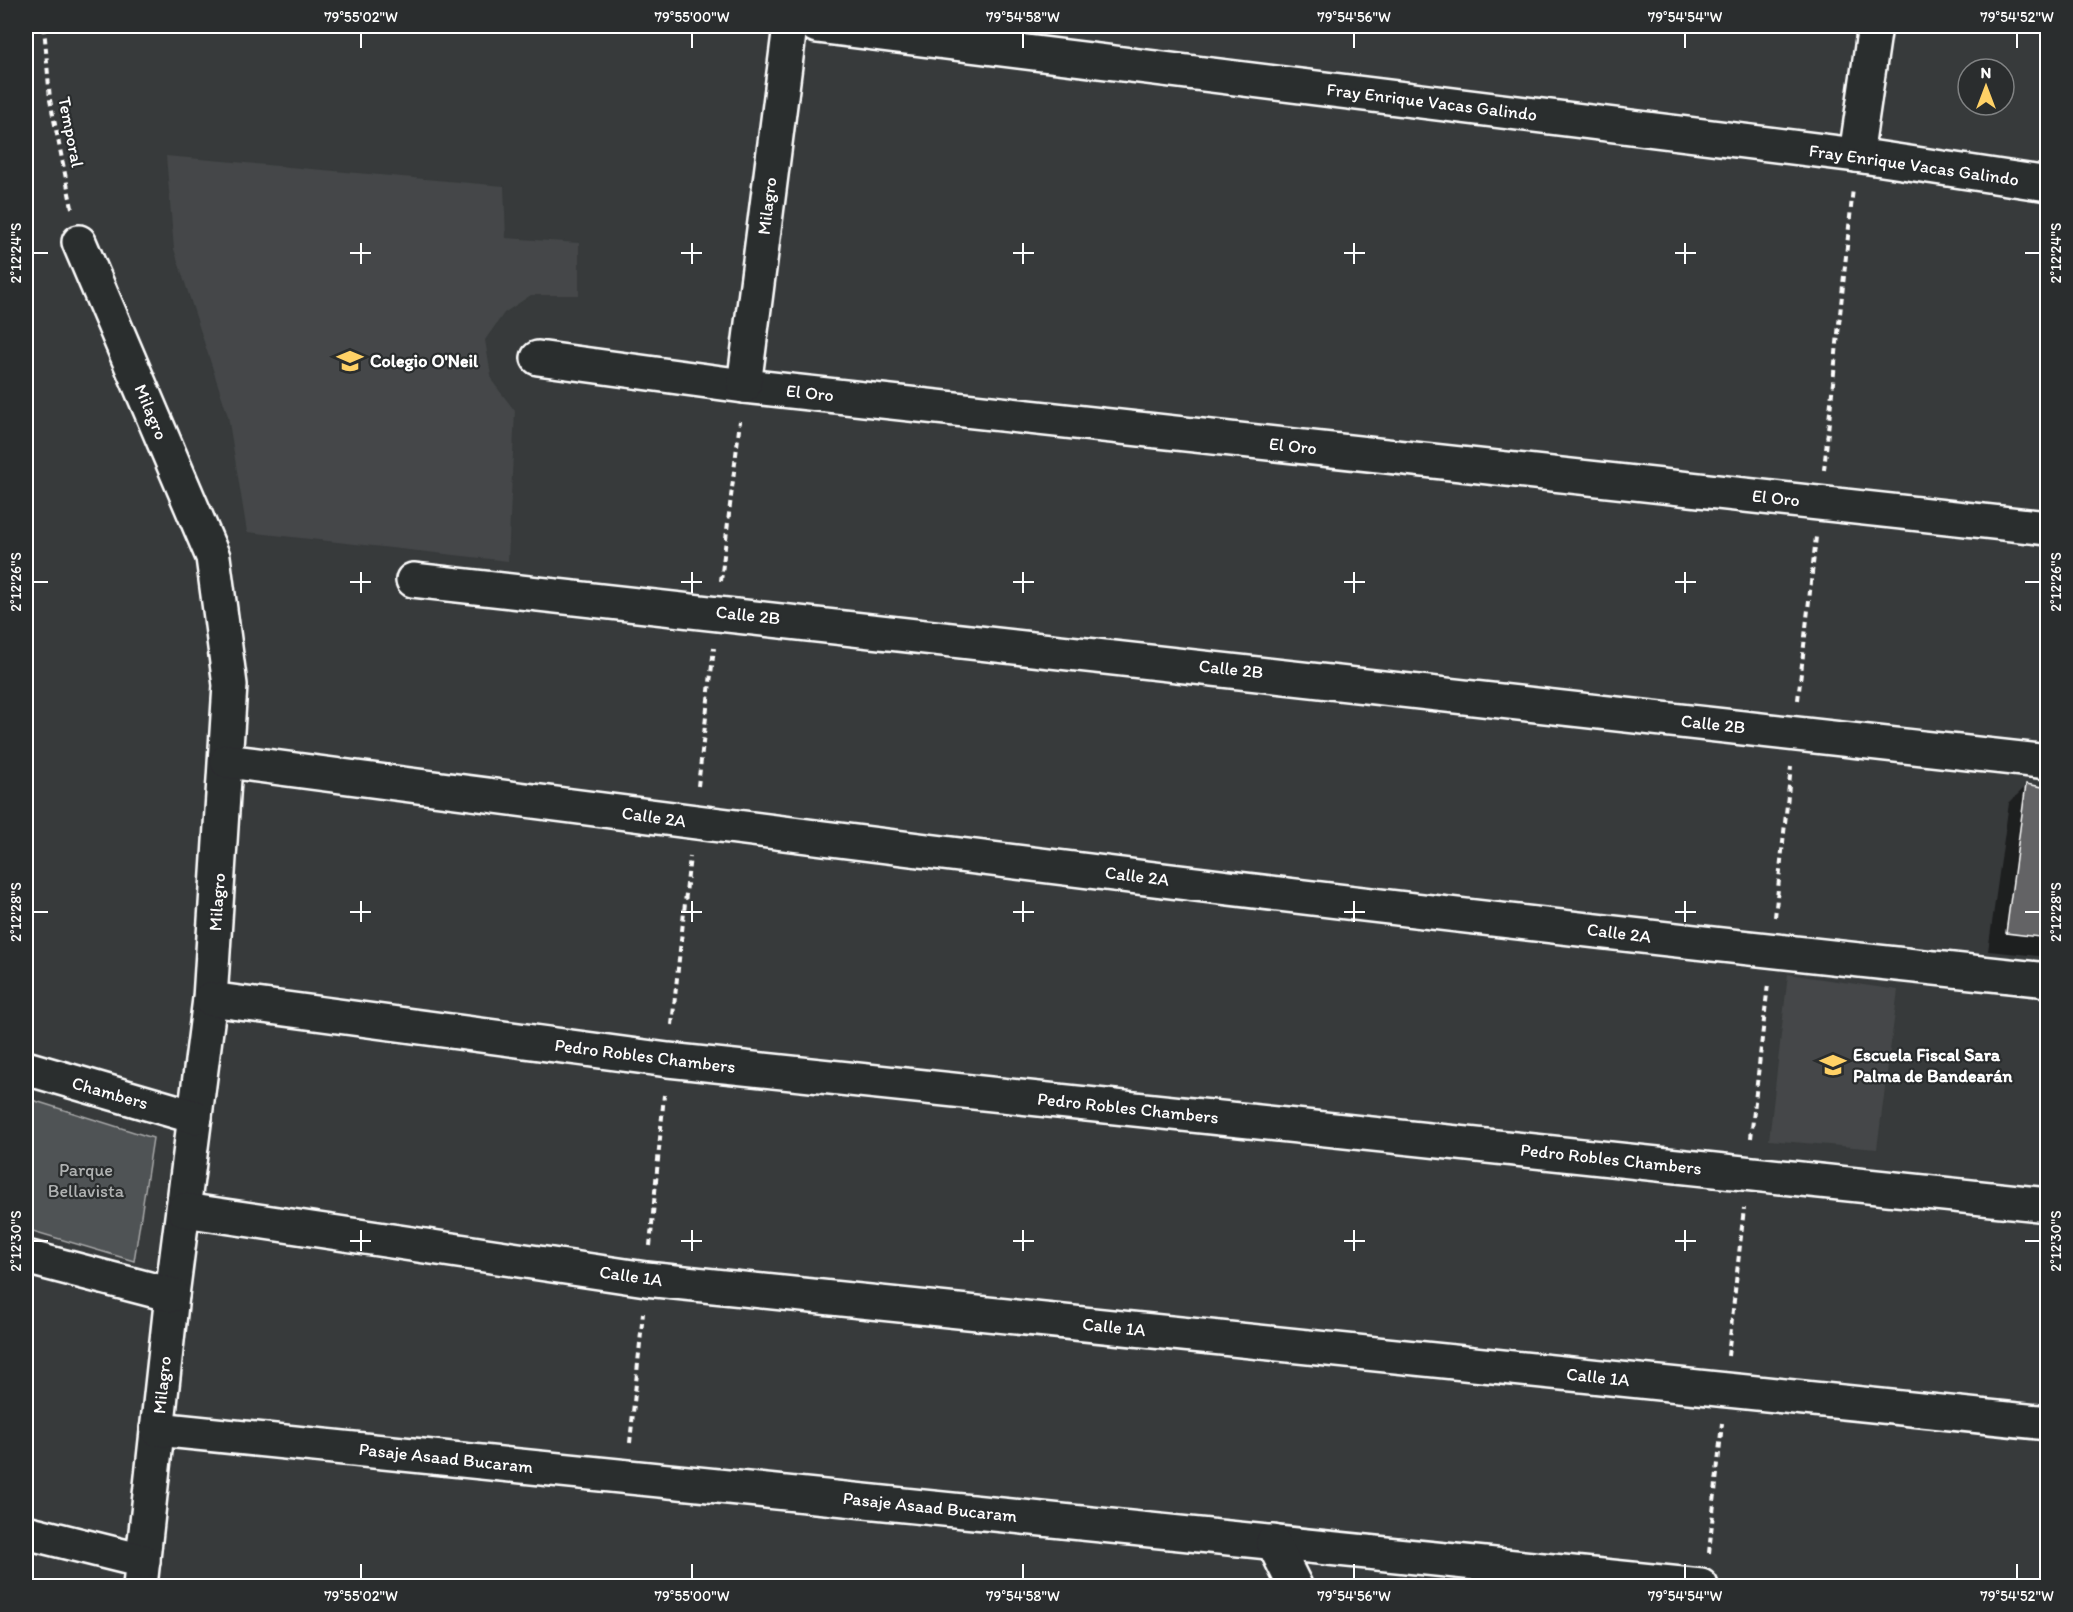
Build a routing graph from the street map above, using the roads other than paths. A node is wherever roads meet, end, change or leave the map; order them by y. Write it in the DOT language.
graph roads {
  1 [pos="790,26"];
  2 [pos="817,26"];
  3 [pos="1875,26"];
  4 [pos="1857,156"];
  5 [pos="2048,184"];
  6 [pos="79,242"];
  7 [pos="538,358"];
  8 [pos="744,386"];
  9 [pos="2048,528"];
  10 [pos="413,580"];
  11 [pos="227,760"];
  12 [pos="2048,762"];
  13 [pos="2048,980"];
  14 [pos="210,999"];
  15 [pos="26,1068"];
  16 [pos="195,1117"];
  17 [pos="2048,1205"];
  18 [pos="184,1210"];
  19 [pos="26,1257"];
  20 [pos="172,1295"];
  21 [pos="2048,1423"];
  22 [pos="158,1429"];
  23 [pos="26,1532"];
  24 [pos="1273,1542"];
  25 [pos="142,1574"];
  26 [pos="1694,1580"];
  27 [pos="1295,1587"];
  1 -- 8 [label="street, Milagro"];
  2 -- 4 [label="street, Fray Enrique Vacas Galindo"];
  3 -- 4 [label="street"];
  4 -- 5 [label="street, Fray Enrique Vacas Galindo"];
  6 -- 11 [label="street, Milagro"];
  7 -- 8 [label="street, El Oro"];
  8 -- 9 [label="street, El Oro"];
  10 -- 12 [label="street, Calle 2B"];
  11 -- 13 [label="street, Calle 2A"];
  11 -- 14 [label="street, Milagro"];
  14 -- 16 [label="street, Milagro"];
  14 -- 17 [label="street, Pedro Robles Chambers"];
  15 -- 16 [label="street, Chambers"];
  16 -- 18 [label="street, Milagro"];
  18 -- 20 [label="street, Milagro"];
  18 -- 21 [label="street, Calle 1A"];
  19 -- 20 [label="street"];
  20 -- 22 [label="street, Milagro"];
  22 -- 24 [label="street, Pasaje Asaad Bucaram"];
  22 -- 25 [label="street, Milagro"];
  23 -- 25 [label="street"];
  24 -- 26 [label="street, Pasaje Asaad Bucaram"];
  24 -- 27 [label="street"];
}
